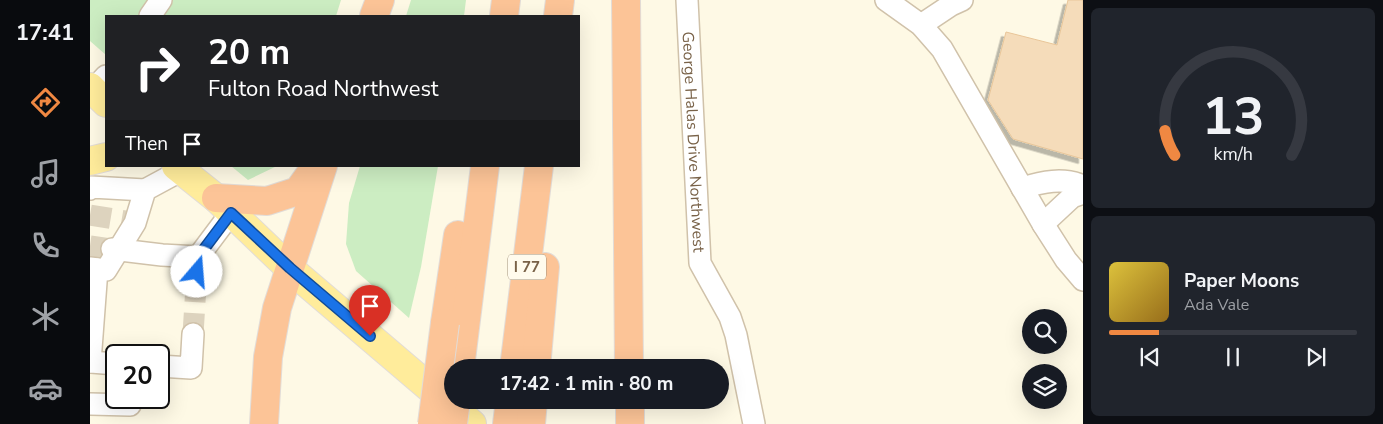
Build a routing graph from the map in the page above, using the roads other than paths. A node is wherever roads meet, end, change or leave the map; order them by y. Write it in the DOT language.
graph roads {
  1 [pos="161,0"];
  2 [pos="380,0"];
  3 [pos="506,0"];
  4 [pos="560,0"];
  5 [pos="626,0"];
  6 [pos="687,0"];
  7 [pos="886,0"];
  8 [pos="962,0"];
  9 [pos="151,15"];
  10 [pos="374,15"];
  11 [pos="504,15"];
  12 [pos="558,15"];
  13 [pos="921,25"];
  14 [pos="105,157"];
  15 [pos="90,161"];
  16 [pos="315,167"];
  17 [pos="323,167"];
  18 [pos="467,167"];
  19 [pos="485,167"];
  20 [pos="539,167"];
  21 [pos="549,167"];
  22 [pos="179,168"];
  23 [pos="1083,186"];
  24 [pos="90,188"];
  25 [pos="1022,188"];
  26 [pos="145,190"];
  27 [pos="1083,193"];
  28 [pos="224,206"];
  29 [pos="1043,224"];
  30 [pos="115,250"];
  31 [pos="198,257"];
  32 [pos="93,268"];
  33 [pos="290,268"];
  34 [pos="1083,280"];
  35 [pos="196,286"];
  36 [pos="454,331"];
  37 [pos="193,334"];
  38 [pos="459,359"];
  39 [pos="515,359"];
  40 [pos="537,359"];
  41 [pos="629,359"];
  42 [pos="90,362"];
  43 [pos="105,363"];
  44 [pos="170,367"];
  45 [pos="90,404"];
  46 [pos="105,404"];
  47 [pos="454,409"];
  48 [pos="509,409"];
  49 [pos="532,409"];
  50 [pos="264,424"];
  51 [pos="432,424"];
  52 [pos="452,424"];
  53 [pos="472,424"];
  54 [pos="507,424"];
  55 [pos="530,424"];
  56 [pos="754,424"];
  1 -- 9 [label="street"];
  2 -- 10 [label="highway"];
  3 -- 11 [label="highway"];
  4 -- 12 [label="highway"];
  5 -- 41 [label="highway"];
  6 -- 56 [label="street, George Halas Drive Northwest"];
  7 -- 13 [label="street"];
  8 -- 13 [label="street"];
  13 -- 25 [label="street"];
  14 -- 15 [label="main road"];
  16 -- 28 [label="highway"];
  17 -- 33 [label="highway"];
  18 -- 36 [label="highway"];
  19 -- 36 [label="highway"];
  20 -- 39 [label="highway, I 77"];
  21 -- 40 [label="highway"];
  22 -- 26 [label="street"];
  22 -- 28 [label="main road"];
  23 -- 25 [label="street"];
  24 -- 26 [label="street"];
  25 -- 29 [label="street"];
  26 -- 30 [label="street"];
  27 -- 29 [label="street"];
  28 -- 31 [label="street"];
  28 -- 33 [label="main road"];
  29 -- 34 [label="street"];
  30 -- 31 [label="street"];
  30 -- 32 [label="street"];
  31 -- 35 [label="street"];
  32 -- 42 [label="street"];
  33 -- 50 [label="highway"];
  33 -- 53 [label="main road"];
  36 -- 38 [label="highway"];
  36 -- 51 [label="highway, bridge"];
  37 -- 44 [label="street"];
  42 -- 43 [label="street"];
  45 -- 46 [label="street"];
  47 -- 52 [label="highway, bridge"];
  48 -- 54 [label="highway"];
  49 -- 55 [label="highway"];
}
